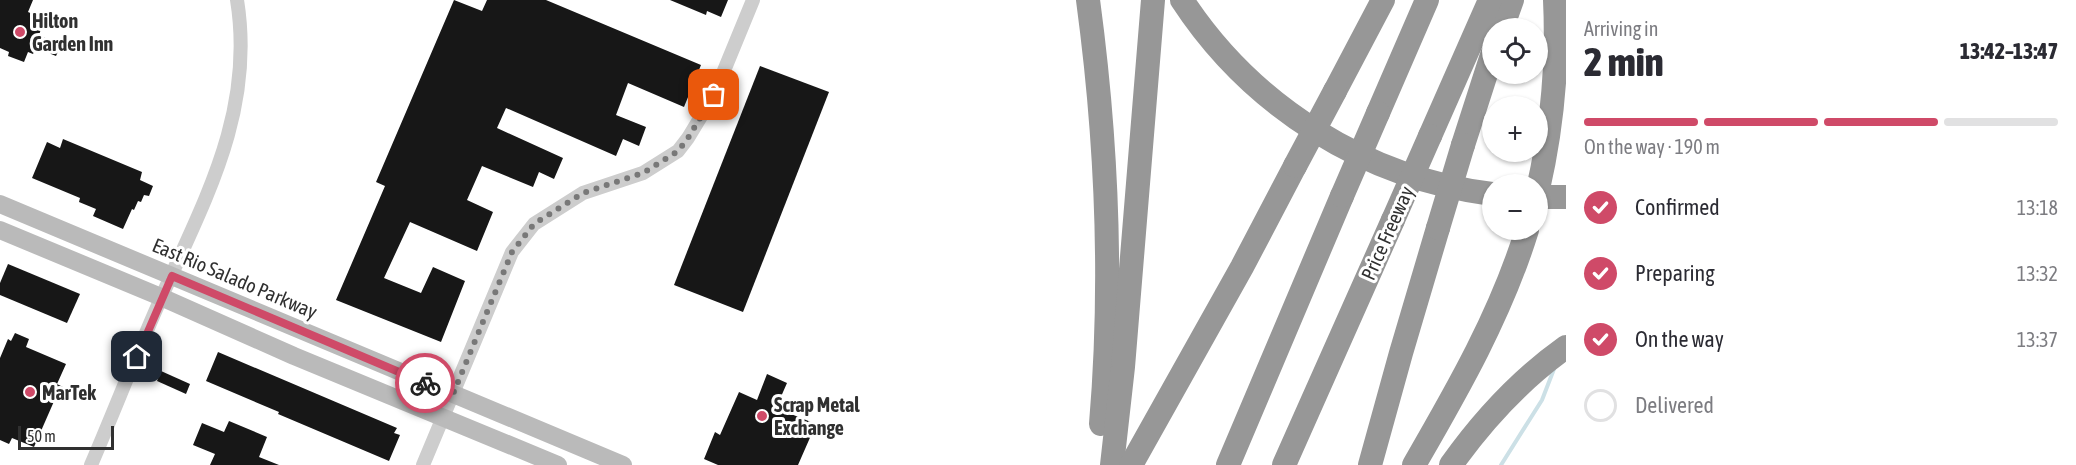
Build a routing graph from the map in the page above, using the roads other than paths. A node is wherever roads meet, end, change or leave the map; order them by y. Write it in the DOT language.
graph roads {
  1 [pos="237,0"];
  2 [pos="753,0"];
  3 [pos="1088,0"];
  4 [pos="1153,0"];
  5 [pos="1182,0"];
  6 [pos="1383,0"];
  7 [pos="1427,0"];
  8 [pos="1490,0"];
  9 [pos="1512,0"];
  10 [pos="1555,0"];
  11 [pos="1506,18"];
  12 [pos="1483,84"];
  13 [pos="1541,174"];
  14 [pos="1482,192"];
  15 [pos="1548,197"];
  16 [pos="1566,197"];
  17 [pos="0,204"];
  18 [pos="0,230"];
  19 [pos="1524,240"];
  20 [pos="172,276"];
  21 [pos="161,297"];
  22 [pos="1115,347"];
  23 [pos="1566,347"];
  24 [pos="453,394"];
  25 [pos="443,418"];
  26 [pos="91,465"];
  27 [pos="423,465"];
  28 [pos="558,465"];
  29 [pos="623,465"];
  30 [pos="1098,465"];
  31 [pos="1112,465"];
  32 [pos="1131,465"];
  33 [pos="1228,465"];
  34 [pos="1284,465"];
  35 [pos="1370,465"];
  36 [pos="1414,465"];
  37 [pos="1451,465"];
  1 -- 20 [label="street"];
  2 -- 24 [label="street"];
  3 -- 22 [label="highway"];
  4 -- 22 [label="highway"];
  5 -- 14 [label="highway"];
  6 -- 32 [label="highway, bridge"];
  7 -- 33 [label="highway, bridge"];
  8 -- 34 [label="highway, Price Freeway, bridge"];
  9 -- 11 [label="highway"];
  10 -- 13 [label="highway"];
  12 -- 35 [label="highway, bridge"];
  15 -- 16 [label="highway"];
  17 -- 20 [label="main road, East Rio Salado Parkway"];
  18 -- 21 [label="main road"];
  19 -- 36 [label="highway"];
  20 -- 21 [label="street"];
  20 -- 24 [label="main road, East Rio Salado Parkway"];
  21 -- 25 [label="main road"];
  21 -- 26 [label="street"];
  22 -- 30 [label="highway"];
  22 -- 31 [label="highway"];
  23 -- 37 [label="highway"];
  24 -- 25 [label="street"];
  24 -- 29 [label="main road, East Rio Salado Parkway"];
  25 -- 27 [label="street"];
  25 -- 28 [label="main road"];
}
